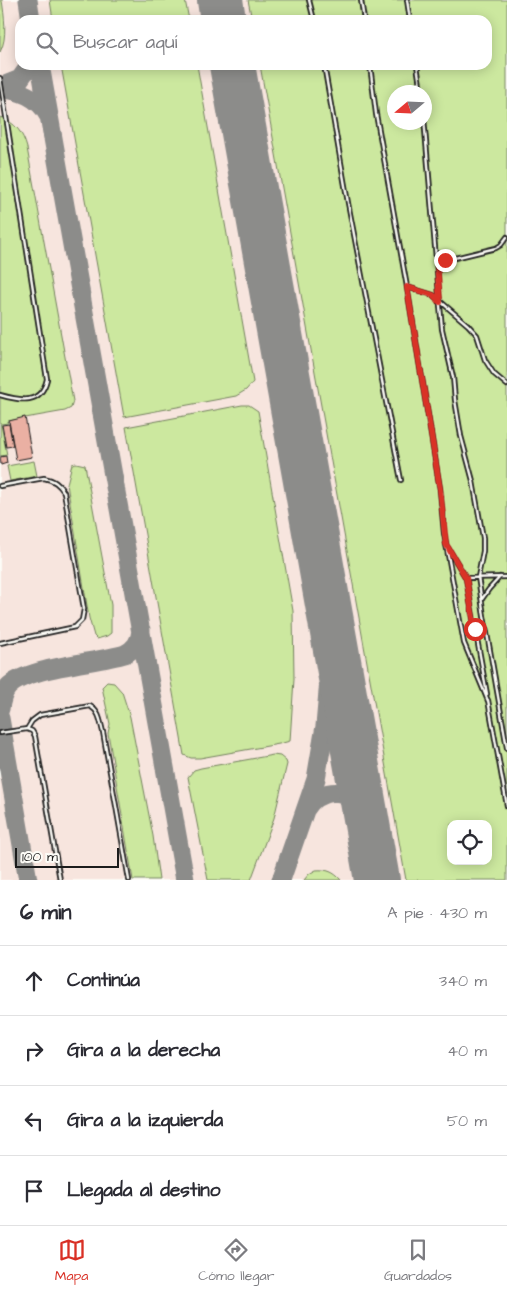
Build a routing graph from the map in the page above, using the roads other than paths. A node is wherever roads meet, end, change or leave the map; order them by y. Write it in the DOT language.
graph roads {
  1 [pos="310,0"];
  2 [pos="361,0"];
  3 [pos="407,0"];
  4 [pos="313,15"];
  5 [pos="363,15"];
  6 [pos="409,15"];
  7 [pos="325,70"];
  8 [pos="371,70"];
  9 [pos="418,70"];
  10 [pos="0,78"];
  11 [pos="420,85"];
  12 [pos="425,130"];
  13 [pos="507,237"];
  14 [pos="437,262"];
  15 [pos="407,287"];
  16 [pos="440,302"];
  17 [pos="507,385"];
  18 [pos="0,395"];
  19 [pos="401,480"];
  20 [pos="0,486"];
  21 [pos="446,544"];
  22 [pos="478,577"];
  23 [pos="500,577"];
  24 [pos="507,577"];
  25 [pos="466,578"];
  26 [pos="481,601"];
  27 [pos="0,643"];
  28 [pos="488,701"];
  29 [pos="27,729"];
  30 [pos="0,733"];
  31 [pos="507,748"];
  32 [pos="507,806"];
  33 [pos="60,880"];
  34 [pos="129,880"];
  1 -- 4 [label="lane"];
  2 -- 5 [label="lane"];
  3 -- 6 [label="lane"];
  7 -- 19 [label="lane"];
  8 -- 15 [label="lane"];
  9 -- 11 [label="lane"];
  10 -- 18 [label="lane"];
  12 -- 14 [label="lane"];
  13 -- 14 [label="lane"];
  14 -- 16 [label="lane"];
  15 -- 16 [label="lane"];
  15 -- 21 [label="lane"];
  16 -- 17 [label="lane"];
  16 -- 22 [label="lane"];
  20 -- 27 [label="lane"];
  21 -- 25 [label="lane"];
  21 -- 28 [label="lane"];
  22 -- 23 [label="lane"];
  22 -- 25 [label="lane"];
  22 -- 26 [label="lane"];
  23 -- 24 [label="lane"];
  23 -- 26 [label="lane"];
  25 -- 28 [label="lane"];
  26 -- 31 [label="lane"];
  28 -- 32 [label="lane"];
  29 -- 30 [label="lane"];
  29 -- 33 [label="lane"];
  29 -- 34 [label="lane"];
}
